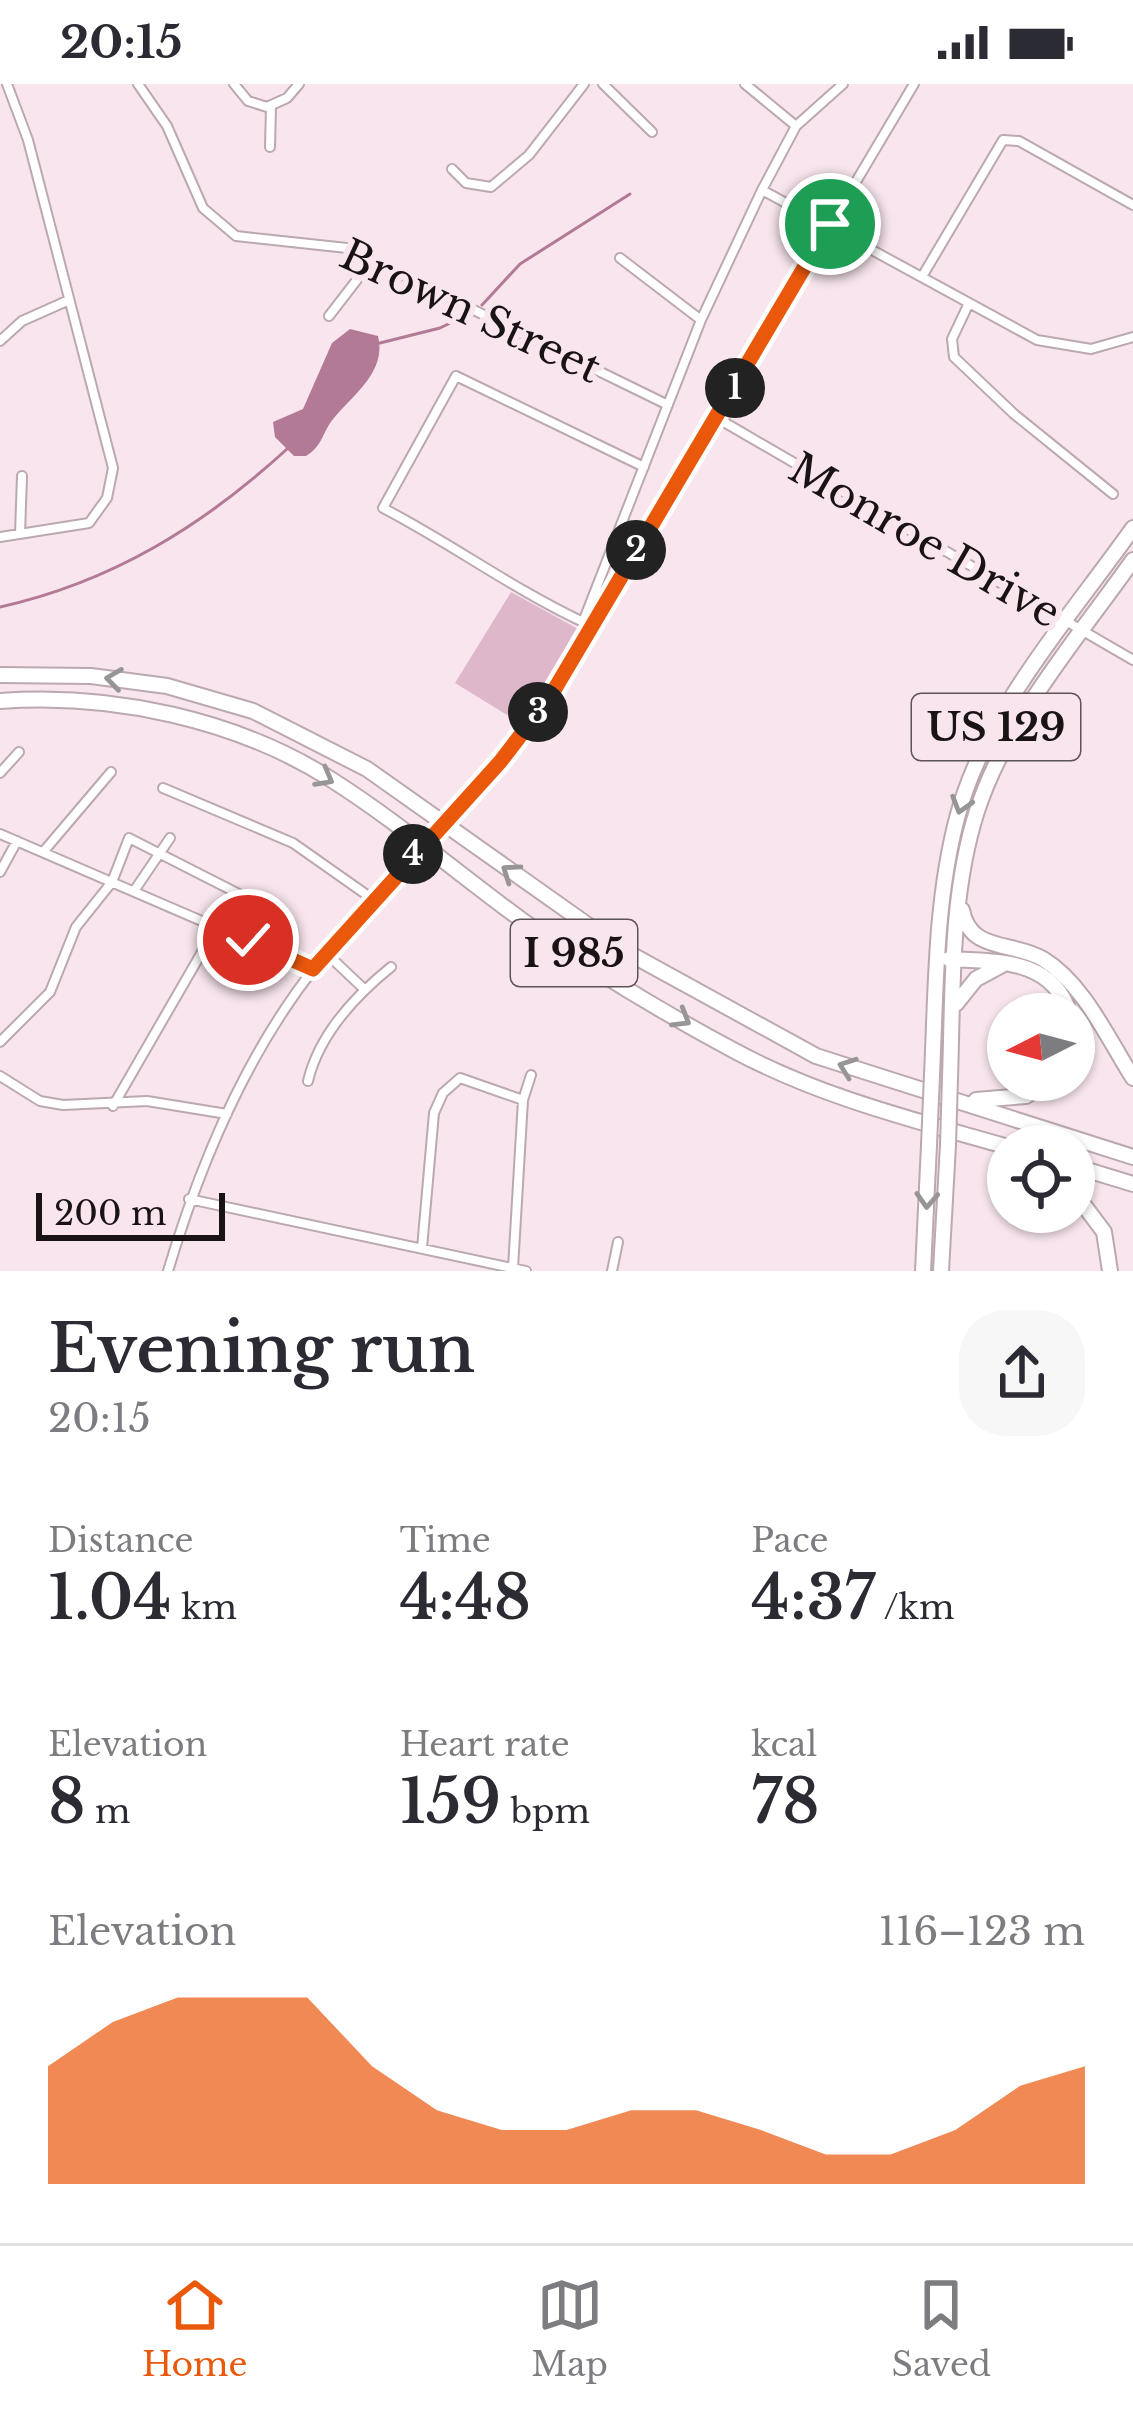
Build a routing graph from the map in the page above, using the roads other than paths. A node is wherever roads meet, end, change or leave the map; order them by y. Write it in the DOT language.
graph roads {
  1 [pos="7,84"];
  2 [pos="138,84"];
  3 [pos="234,84"];
  4 [pos="299,84"];
  5 [pos="584,84"];
  6 [pos="603,84"];
  7 [pos="745,84"];
  8 [pos="843,84"];
  9 [pos="914,84"];
  10 [pos="271,106"];
  11 [pos="796,126"];
  12 [pos="652,133"];
  13 [pos="270,147"];
  14 [pos="452,169"];
  15 [pos="761,190"];
  16 [pos="1133,205"];
  17 [pos="830,224"];
  18 [pos="620,258"];
  19 [pos="373,259"];
  20 [pos="923,275"];
  21 [pos="69,300"];
  22 [pos="969,304"];
  23 [pos="329,316"];
  24 [pos="701,320"];
  25 [pos="1133,337"];
  26 [pos="0,341"];
  27 [pos="668,405"];
  28 [pos="718,418"];
  29 [pos="644,467"];
  30 [pos="22,476"];
  31 [pos="1113,494"];
  32 [pos="1133,528"];
  33 [pos="20,534"];
  34 [pos="0,537"];
  35 [pos="1133,560"];
  36 [pos="1066,622"];
  37 [pos="587,624"];
  38 [pos="1082,632"];
  39 [pos="1133,660"];
  40 [pos="0,675"];
  41 [pos="0,701"];
  42 [pos="19,752"];
  43 [pos="0,772"];
  44 [pos="111,772"];
  45 [pos="163,788"];
  46 [pos="0,834"];
  47 [pos="170,838"];
  48 [pos="17,841"];
  49 [pos="44,851"];
  50 [pos="162,851"];
  51 [pos="0,872"];
  52 [pos="112,882"];
  53 [pos="134,891"];
  54 [pos="960,892"];
  55 [pos="374,900"];
  56 [pos="217,926"];
  57 [pos="938,952"];
  58 [pos="326,953"];
  59 [pos="956,953"];
  60 [pos="1007,956"];
  61 [pos="392,967"];
  62 [pos="313,969"];
  63 [pos="364,989"];
  64 [pos="1058,993"];
  65 [pos="952,1014"];
  66 [pos="0,1042"];
  67 [pos="531,1075"];
  68 [pos="0,1076"];
  69 [pos="1133,1078"];
  70 [pos="308,1081"];
  71 [pos="987,1098"];
  72 [pos="524,1100"];
  73 [pos="959,1100"];
  74 [pos="112,1106"];
  75 [pos="227,1114"];
  76 [pos="987,1141"];
  77 [pos="1133,1157"];
  78 [pos="1095,1172"];
  79 [pos="1133,1184"];
  80 [pos="188,1199"];
  81 [pos="1095,1220"];
  82 [pos="618,1242"];
  83 [pos="422,1248"];
  84 [pos="513,1268"];
  85 [pos="167,1271"];
  86 [pos="526,1271"];
  87 [pos="612,1271"];
  88 [pos="923,1271"];
  89 [pos="943,1271"];
  90 [pos="1110,1271"];
  1 -- 21 [label="street"];
  2 -- 19 [label="street, Brown Street"];
  3 -- 10 [label="street"];
  4 -- 10 [label="street"];
  5 -- 14 [label="street"];
  6 -- 12 [label="street"];
  7 -- 11 [label="street"];
  8 -- 11 [label="street"];
  9 -- 17 [label="street"];
  10 -- 13 [label="street"];
  11 -- 15 [label="street"];
  15 -- 17 [label="street"];
  15 -- 24 [label="street"];
  16 -- 20 [label="street"];
  17 -- 20 [label="street"];
  17 -- 28 [label="street"];
  18 -- 24 [label="street"];
  19 -- 23 [label="street"];
  19 -- 27 [label="street, Brown Street"];
  20 -- 22 [label="street"];
  21 -- 26 [label="street"];
  21 -- 33 [label="street"];
  22 -- 25 [label="street"];
  22 -- 31 [label="street"];
  24 -- 27 [label="street"];
  27 -- 29 [label="street"];
  28 -- 36 [label="street, Monroe Drive"];
  28 -- 37 [label="street"];
  29 -- 37 [label="street"];
  29 -- 37 [label="street"];
  30 -- 33 [label="street"];
  32 -- 36 [label="highway, US 129"];
  33 -- 34 [label="street"];
  35 -- 38 [label="highway, US 129"];
  36 -- 38 [label="street, Monroe Drive"];
  36 -- 57 [label="highway, US 129, one-way"];
  37 -- 55 [label="street, bridge"];
  38 -- 39 [label="street, Monroe Drive"];
  38 -- 54 [label="highway, US 129"];
  73 -- 40 [label="highway, I 985, one-way"];
  41 -- 76 [label="highway, I 985, one-way"];
  42 -- 43 [label="street"];
  44 -- 49 [label="street"];
  45 -- 55 [label="street"];
  46 -- 48 [label="street"];
  47 -- 50 [label="street"];
  48 -- 49 [label="street"];
  48 -- 51 [label="street"];
  49 -- 52 [label="street"];
  50 -- 52 [label="street"];
  50 -- 53 [label="street"];
  50 -- 56 [label="street"];
  52 -- 53 [label="street"];
  52 -- 66 [label="street"];
  53 -- 56 [label="street"];
  54 -- 59 [label="highway, US 129"];
  54 -- 60 [label="highway"];
  55 -- 58 [label="street"];
  56 -- 62 [label="street"];
  56 -- 74 [label="street"];
  57 -- 59 [label="highway"];
  57 -- 88 [label="highway, one-way, bridge"];
  58 -- 62 [label="street"];
  58 -- 63 [label="street"];
  59 -- 60 [label="highway"];
  59 -- 65 [label="highway, US 129"];
  60 -- 64 [label="highway"];
  60 -- 65 [label="highway"];
  60 -- 69 [label="highway"];
  61 -- 63 [label="street"];
  62 -- 75 [label="street"];
  63 -- 70 [label="street"];
  65 -- 89 [label="highway, US 129, bridge"];
  67 -- 72 [label="street"];
  68 -- 74 [label="street"];
  71 -- 73 [label="highway"];
  72 -- 83 [label="street"];
  72 -- 84 [label="street"];
  73 -- 77 [label="highway, I 985"];
  74 -- 75 [label="street"];
  75 -- 80 [label="street"];
  78 -- 79 [label="highway"];
  80 -- 83 [label="street"];
  80 -- 85 [label="street"];
  81 -- 90 [label="highway"];
  82 -- 87 [label="street"];
  83 -- 84 [label="street"];
  84 -- 86 [label="street"];
}
